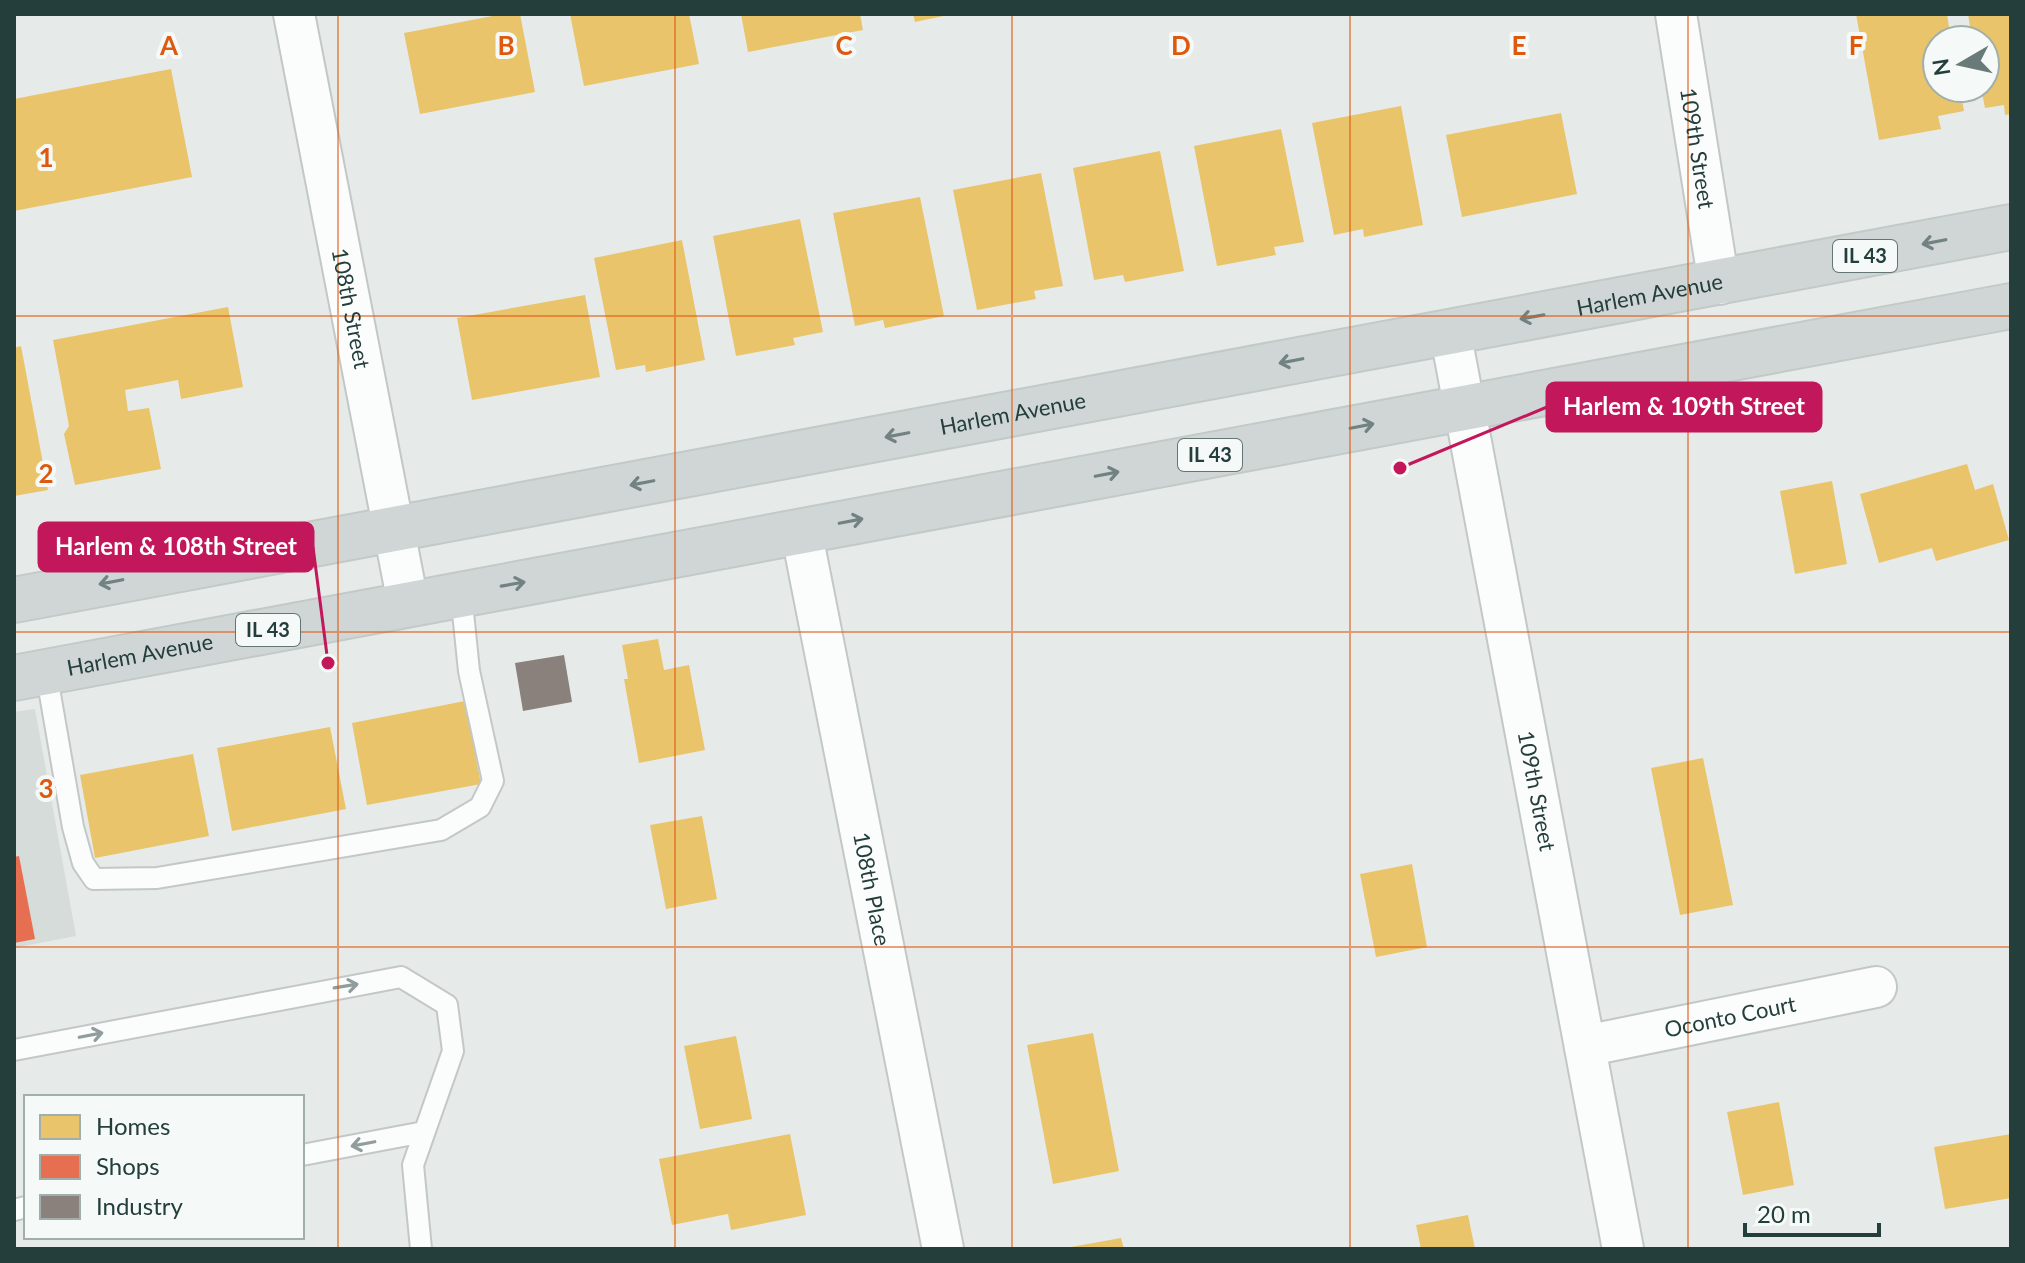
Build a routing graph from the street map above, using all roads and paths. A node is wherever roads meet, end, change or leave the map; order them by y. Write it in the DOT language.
graph roads {
  1 [pos="294,14"];
  2 [pos="1676,14"];
  3 [pos="2011,227"];
  4 [pos="1719,284"];
  5 [pos="2011,306"];
  6 [pos="1450,331"];
  7 [pos="1464,407"];
  8 [pos="394,529"];
  9 [pos="801,530"];
  10 [pos="461,593"];
  11 [pos="14,600"];
  12 [pos="408,603"];
  13 [pos="30,674"];
  14 [pos="1876,987"];
  15 [pos="1585,1046"];
  16 [pos="14,1050"];
  17 [pos="424,1132"];
  18 [pos="304,1155"];
  19 [pos="421,1249"];
  20 [pos="943,1249"];
  21 [pos="1623,1249"];
  1 -- 8 [label="street, 108th Street"];
  2 -- 4 [label="street, 109th Street"];
  3 -- 4 [label="main road, Harlem Avenue / IL 43, one-way"];
  4 -- 6 [label="main road, Harlem Avenue / IL 43, one-way"];
  5 -- 7 [label="main road, Harlem Avenue / IL 43"];
  6 -- 7 [label="street, 109th Street"];
  6 -- 8 [label="main road, Harlem Avenue / IL 43, one-way"];
  9 -- 7 [label="main road, Harlem Avenue / IL 43, one-way"];
  7 -- 15 [label="street, 109th Street"];
  8 -- 11 [label="main road, Harlem Avenue / IL 43, one-way"];
  8 -- 12 [label="street, 108th Street"];
  10 -- 9 [label="main road, Harlem Avenue / IL 43, one-way"];
  9 -- 20 [label="street, 108th Place"];
  10 -- 12 [label="main road, Harlem Avenue / IL 43"];
  10 -- 13 [label="lane"];
  12 -- 13 [label="main road, Harlem Avenue / IL 43"];
  14 -- 15 [label="street, Oconto Court"];
  15 -- 21 [label="street, 109th Street"];
  16 -- 17 [label="lane, one-way"];
  17 -- 18 [label="lane, one-way"];
  17 -- 19 [label="lane"];
}
